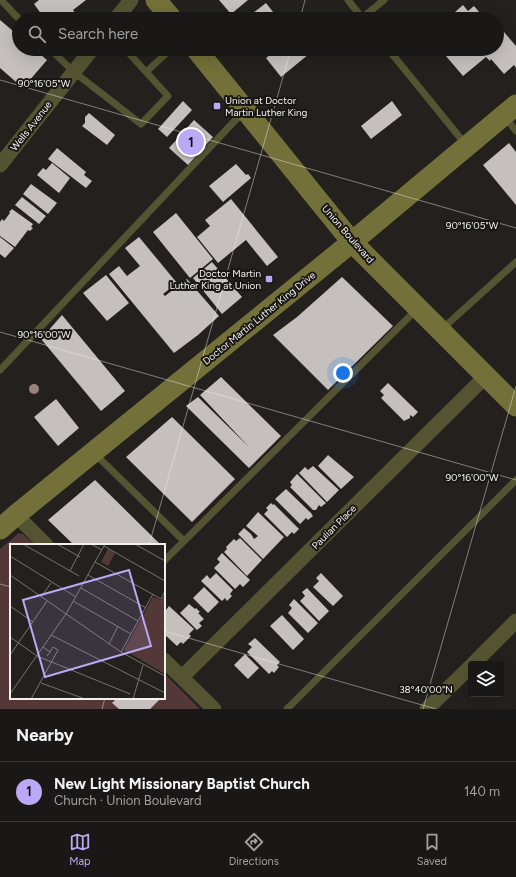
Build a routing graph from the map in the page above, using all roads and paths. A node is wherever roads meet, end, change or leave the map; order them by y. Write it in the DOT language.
graph roads {
  1 [pos="1,0"];
  2 [pos="131,0"];
  3 [pos="156,0"];
  4 [pos="348,0"];
  5 [pos="384,0"];
  6 [pos="13,12"];
  7 [pos="122,12"];
  8 [pos="166,12"];
  9 [pos="358,12"];
  10 [pos="370,12"];
  11 [pos="57,56"];
  12 [pos="87,56"];
  13 [pos="131,56"];
  14 [pos="163,56"];
  15 [pos="202,56"];
  16 [pos="394,56"];
  17 [pos="74,72"];
  18 [pos="146,72"];
  19 [pos="245,110"];
  20 [pos="512,117"];
  21 [pos="468,146"];
  22 [pos="0,165"];
  23 [pos="352,242"];
  24 [pos="516,262"];
  25 [pos="418,308"];
  26 [pos="440,330"];
  27 [pos="0,370"];
  28 [pos="486,376"];
  29 [pos="516,406"];
  30 [pos="93,452"];
  31 [pos="516,480"];
  32 [pos="16,515"];
  33 [pos="0,529"];
  34 [pos="184,540"];
  35 [pos="45,544"];
  36 [pos="165,559"];
  37 [pos="516,621"];
  38 [pos="165,661"];
  39 [pos="476,661"];
  40 [pos="468,669"];
  41 [pos="182,677"];
  42 [pos="214,709"];
  43 [pos="287,709"];
  44 [pos="427,709"];
  1 -- 6 [label="lane"];
  2 -- 7 [label="street"];
  3 -- 8 [label="main road"];
  4 -- 9 [label="lane"];
  5 -- 10 [label="lane"];
  11 -- 17 [label="lane"];
  12 -- 17 [label="street, Wells Avenue"];
  13 -- 18 [label="lane"];
  14 -- 18 [label="lane"];
  15 -- 19 [label="main road, Union Boulevard"];
  16 -- 21 [label="lane"];
  17 -- 18 [label="lane"];
  17 -- 22 [label="street, Wells Avenue"];
  19 -- 23 [label="main road, Union Boulevard"];
  19 -- 27 [label="lane"];
  20 -- 21 [label="main road, Doctor Martin Luther King Drive"];
  21 -- 23 [label="main road, Doctor Martin Luther King Drive"];
  23 -- 25 [label="main road, Union Boulevard"];
  23 -- 30 [label="main road, Doctor Martin Luther King Drive"];
  24 -- 26 [label="lane"];
  25 -- 26 [label="main road, Union Boulevard"];
  25 -- 34 [label="lane"];
  26 -- 28 [label="main road, Union Boulevard"];
  28 -- 29 [label="main road, Union Boulevard"];
  28 -- 41 [label="street, Paulian Place"];
  30 -- 32 [label="main road, Doctor Martin Luther King Drive"];
  30 -- 34 [label="lane"];
  31 -- 43 [label="lane"];
  32 -- 33 [label="main road, Doctor Martin Luther King Drive"];
  32 -- 35 [label="street"];
  34 -- 36 [label="lane"];
  37 -- 39 [label="street"];
  38 -- 41 [label="street"];
  40 -- 44 [label="street"];
  41 -- 42 [label="street"];
}
